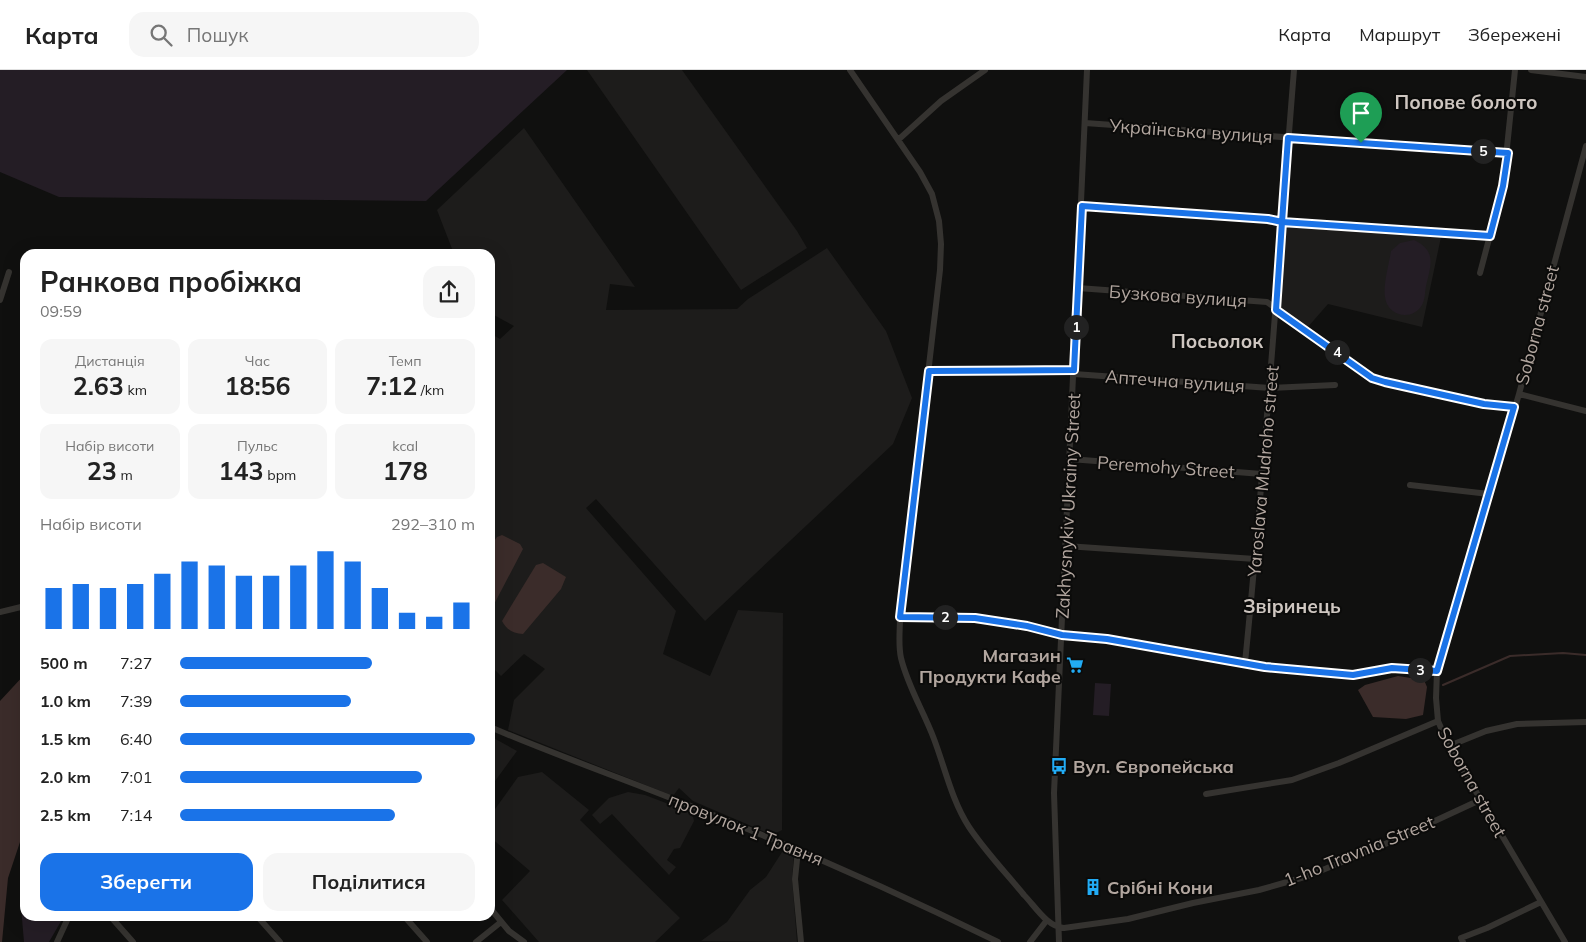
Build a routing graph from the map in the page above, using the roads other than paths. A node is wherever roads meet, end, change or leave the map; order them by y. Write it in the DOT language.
graph roads {
  1 [pos="850,70"];
  2 [pos="985,70"];
  3 [pos="1087,70"];
  4 [pos="1294,70"];
  5 [pos="1515,70"];
  6 [pos="1531,70"];
  7 [pos="1586,77"];
  8 [pos="1085,123"];
  9 [pos="1288,138"];
  10 [pos="898,140"];
  11 [pos="1586,146"];
  12 [pos="1508,153"];
  13 [pos="1082,206"];
  14 [pos="1282,222"];
  15 [pos="1490,236"];
  16 [pos="9,272"];
  17 [pos="1480,272"];
  18 [pos="1078,288"];
  19 [pos="0,300"];
  20 [pos="1276,310"];
  21 [pos="929,371"];
  22 [pos="1074,372"];
  23 [pos="1335,385"];
  24 [pos="1270,388"];
  25 [pos="1519,394"];
  26 [pos="1514,407"];
  27 [pos="1586,412"];
  28 [pos="1070,460"];
  29 [pos="1262,474"];
  30 [pos="1410,485"];
  31 [pos="1489,494"];
  32 [pos="1066,546"];
  33 [pos="1256,559"];
  34 [pos="20,607"];
  35 [pos="0,612"];
  36 [pos="900,617"];
  37 [pos="1062,635"];
  38 [pos="1245,662"];
  39 [pos="1437,671"];
  40 [pos="1438,721"];
  41 [pos="1586,722"];
  42 [pos="495,729"];
  43 [pos="1449,746"];
  44 [pos="1206,794"];
  45 [pos="1480,800"];
  46 [pos="798,850"];
  47 [pos="1541,902"];
  48 [pos="495,914"];
  49 [pos="1047,920"];
  50 [pos="67,921"];
  51 [pos="114,921"];
  52 [pos="261,921"];
  53 [pos="408,921"];
  54 [pos="501,922"];
  55 [pos="1058,928"];
  56 [pos="57,942"];
  57 [pos="133,942"];
  58 [pos="280,942"];
  59 [pos="427,942"];
  60 [pos="476,942"];
  61 [pos="524,942"];
  62 [pos="801,942"];
  63 [pos="998,942"];
  64 [pos="1030,942"];
  65 [pos="1060,942"];
  66 [pos="1463,942"];
  67 [pos="1565,942"];
  1 -- 10 [label="street"];
  2 -- 10 [label="street"];
  3 -- 8 [label="street, Zakhysnykiv Ukrainy Street"];
  4 -- 9 [label="street, Yaroslava Mudroho street"];
  5 -- 12 [label="street"];
  6 -- 7 [label="street"];
  8 -- 9 [label="street, Українська вулиця"];
  8 -- 13 [label="street, Zakhysnykiv Ukrainy Street"];
  9 -- 12 [label="street, Українська вулиця"];
  9 -- 14 [label="street, Yaroslava Mudroho street"];
  10 -- 21 [label="street"];
  11 -- 25 [label="street, Soborna street"];
  12 -- 15 [label="street"];
  13 -- 14 [label="street"];
  13 -- 18 [label="street, Zakhysnykiv Ukrainy Street"];
  14 -- 15 [label="street"];
  14 -- 20 [label="street, Yaroslava Mudroho street"];
  15 -- 17 [label="street"];
  16 -- 19 [label="street"];
  18 -- 20 [label="street, Бузкова вулиця"];
  18 -- 22 [label="street, Zakhysnykiv Ukrainy Street"];
  20 -- 24 [label="street, Yaroslava Mudroho street"];
  20 -- 26 [label="street, Бузкова вулиця"];
  21 -- 22 [label="street, Аптечна вулиця"];
  21 -- 36 [label="street"];
  22 -- 24 [label="street, Аптечна вулиця"];
  22 -- 28 [label="street, Zakhysnykiv Ukrainy Street"];
  23 -- 24 [label="street, Аптечна вулиця"];
  24 -- 29 [label="street, Yaroslava Mudroho street"];
  25 -- 26 [label="street, Soborna street"];
  25 -- 27 [label="street"];
  26 -- 31 [label="street, Soborna street"];
  28 -- 29 [label="street, Peremohy Street"];
  28 -- 32 [label="street, Zakhysnykiv Ukrainy Street"];
  29 -- 33 [label="street, Yaroslava Mudroho street"];
  30 -- 31 [label="street"];
  31 -- 39 [label="street, Soborna street"];
  32 -- 33 [label="street"];
  32 -- 37 [label="street, Zakhysnykiv Ukrainy Street"];
  33 -- 38 [label="street, Yaroslava Mudroho street"];
  34 -- 35 [label="street"];
  36 -- 37 [label="street"];
  36 -- 49 [label="street"];
  37 -- 38 [label="street"];
  37 -- 55 [label="street, Zakhysnykiv Ukrainy Street"];
  38 -- 39 [label="street"];
  39 -- 40 [label="street, Soborna street"];
  40 -- 43 [label="street, Soborna street"];
  40 -- 44 [label="street"];
  41 -- 43 [label="street"];
  42 -- 46 [label="street, провулок 1 Травня"];
  43 -- 45 [label="street, Soborna street"];
  45 -- 47 [label="street, Soborna street"];
  45 -- 55 [label="street, 1-ho Travnia Street"];
  46 -- 62 [label="street"];
  46 -- 63 [label="street, провулок 1 Травня"];
  47 -- 66 [label="street"];
  47 -- 67 [label="street, Soborna street"];
  48 -- 54 [label="street"];
  49 -- 55 [label="street"];
  49 -- 64 [label="street"];
  50 -- 56 [label="street"];
  51 -- 57 [label="street"];
  52 -- 58 [label="street"];
  53 -- 59 [label="street"];
  54 -- 60 [label="street"];
  54 -- 61 [label="street"];
  55 -- 65 [label="street, Zakhysnykiv Ukrainy Street"];
}
